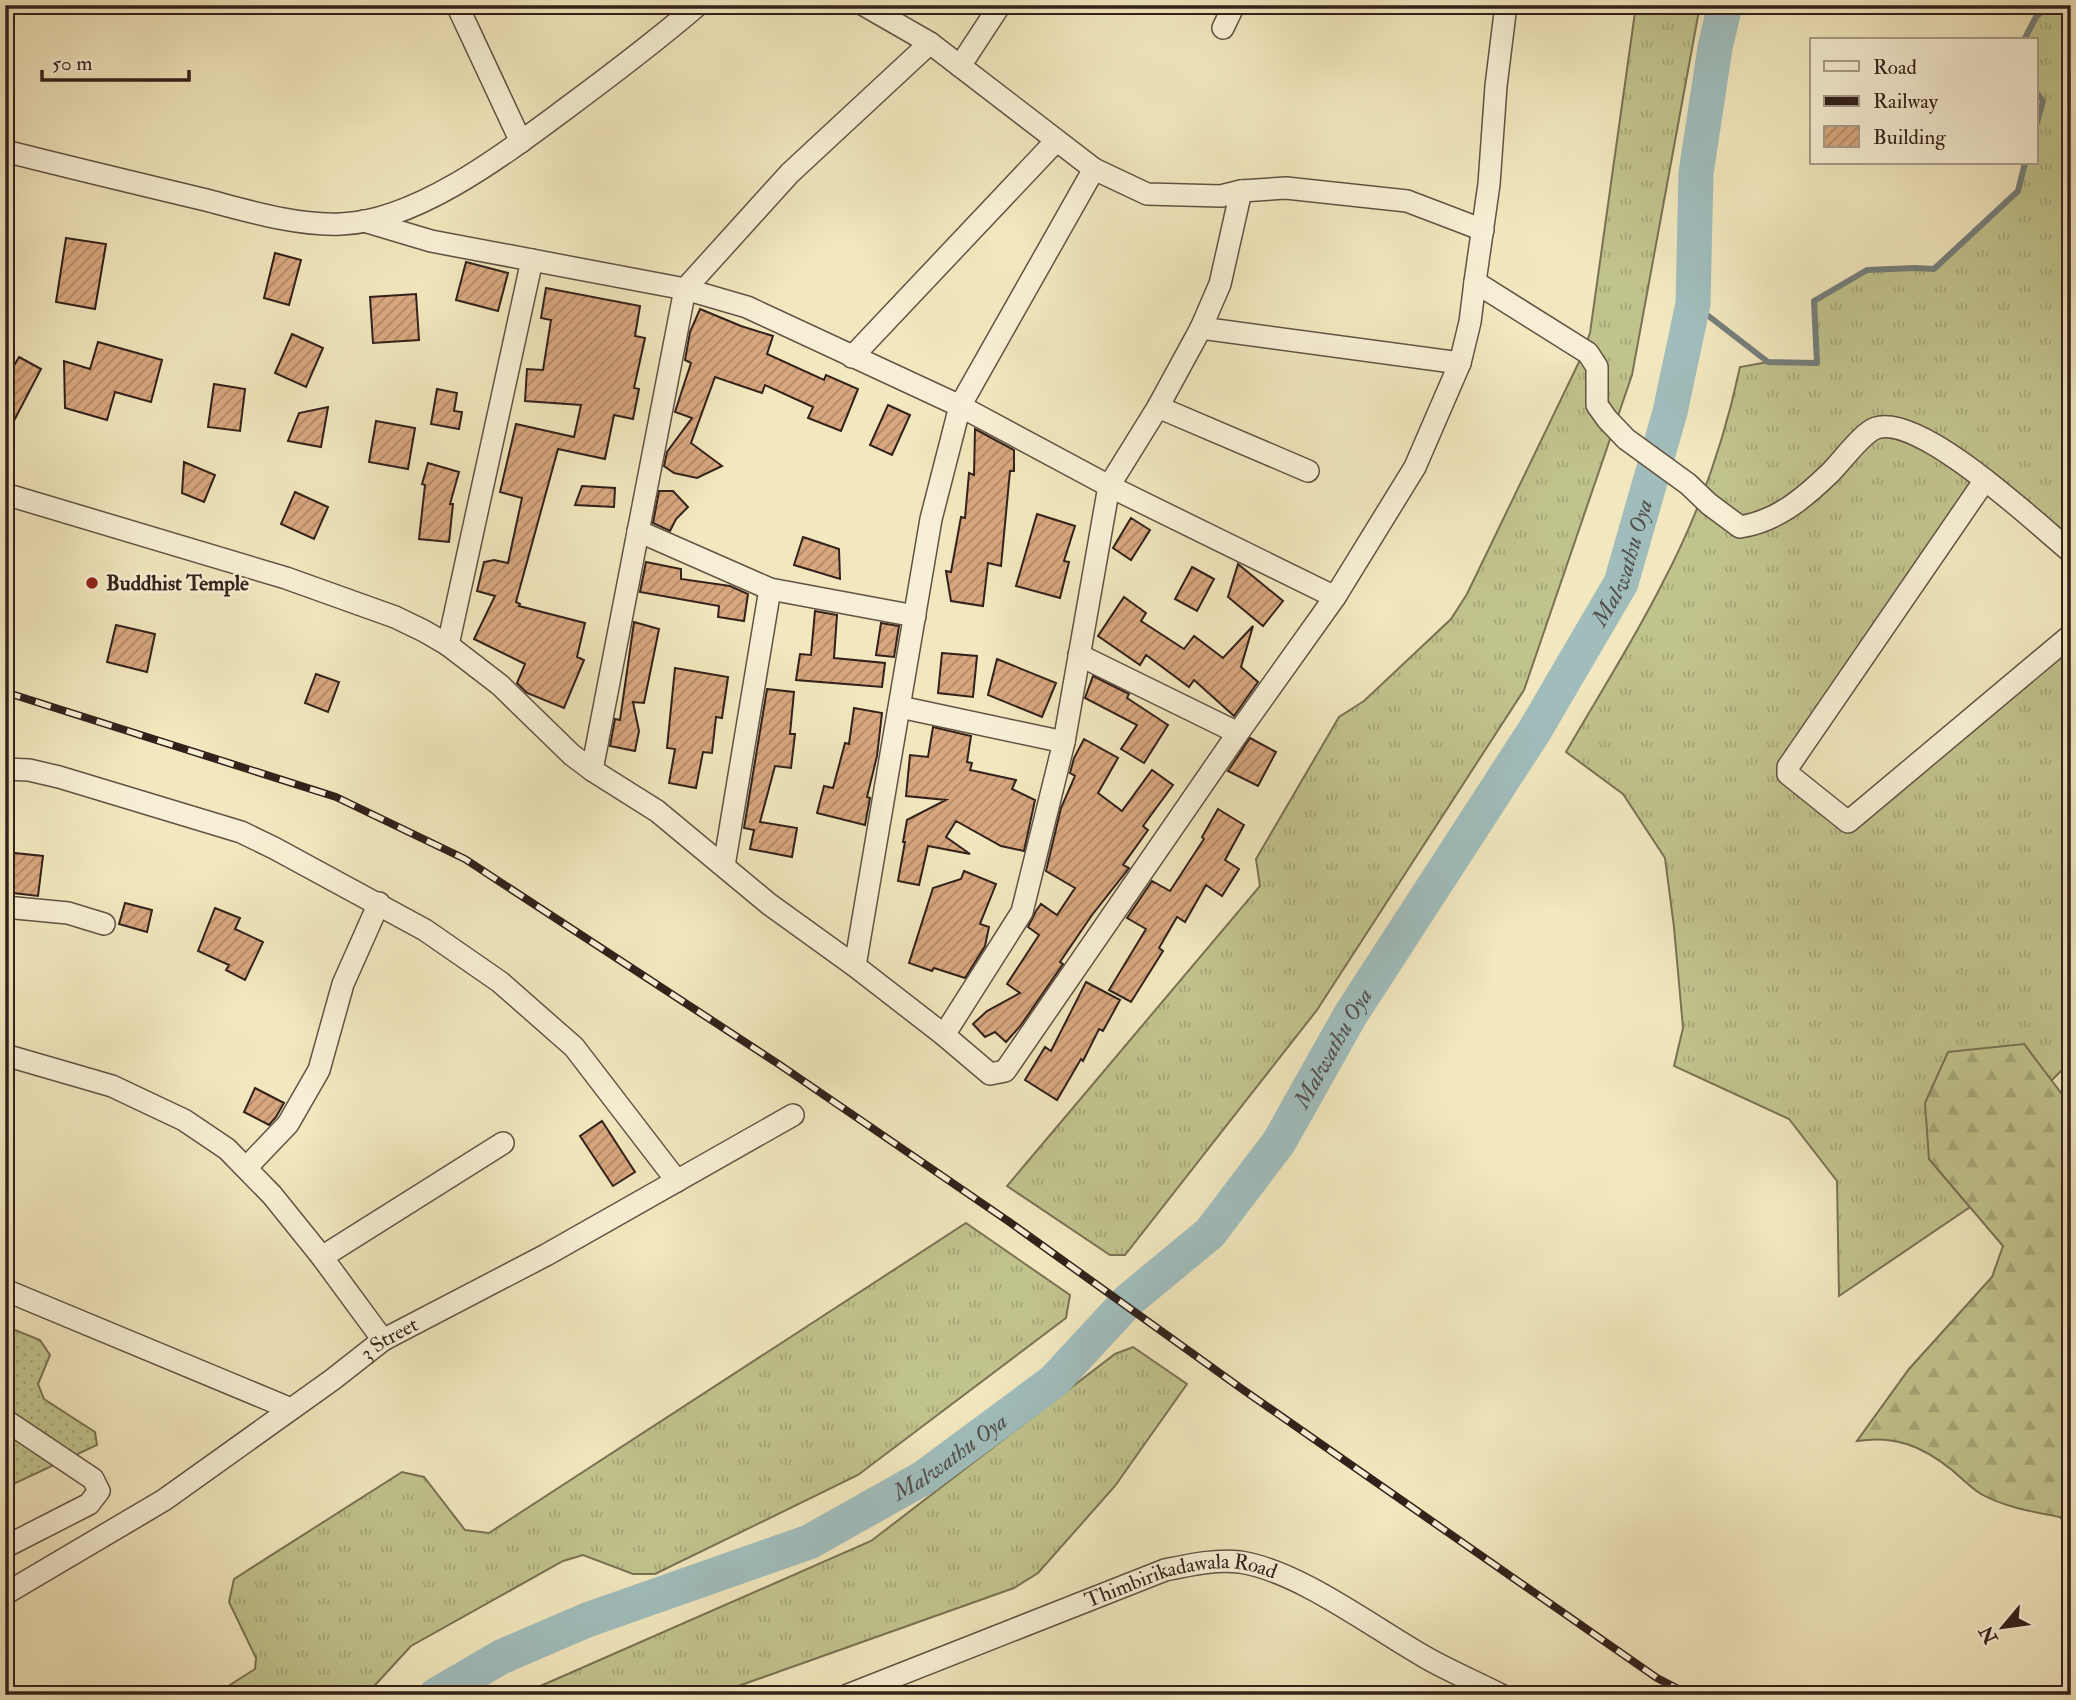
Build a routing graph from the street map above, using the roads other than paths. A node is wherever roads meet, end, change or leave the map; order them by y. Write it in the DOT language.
graph roads {
  1 [pos="457,5"];
  2 [pos="698,5"];
  3 [pos="864,5"];
  4 [pos="1000,5"];
  5 [pos="1234,5"];
  6 [pos="1506,5"];
  7 [pos="1223,27"];
  8 [pos="930,43"];
  9 [pos="960,66"];
  10 [pos="1056,141"];
  11 [pos="521,142"];
  12 [pos="5,151"];
  13 [pos="1094,169"];
  14 [pos="1241,191"];
  15 [pos="364,221"];
  16 [pos="1483,230"];
  17 [pos="532,260"];
  18 [pos="1475,282"];
  19 [pos="685,289"];
  20 [pos="1201,328"];
  21 [pos="852,357"];
  22 [pos="1460,363"];
  23 [pos="960,406"];
  24 [pos="1158,407"];
  25 [pos="1308,471"];
  26 [pos="1984,480"];
  27 [pos="1109,486"];
  28 [pos="5,494"];
  29 [pos="638,531"];
  30 [pos="2071,552"];
  31 [pos="770,589"];
  32 [pos="1335,597"];
  33 [pos="915,616"];
  34 [pos="2071,635"];
  35 [pos="448,645"];
  36 [pos="1079,655"];
  37 [pos="900,707"];
  38 [pos="1238,733"];
  39 [pos="1064,743"];
  40 [pos="5,769"];
  41 [pos="592,770"];
  42 [pos="724,866"];
  43 [pos="379,903"];
  44 [pos="5,907"];
  45 [pos="104,924"];
  46 [pos="855,966"];
  47 [pos="944,1035"];
  48 [pos="5,1055"];
  49 [pos="793,1115"];
  50 [pos="503,1143"];
  51 [pos="246,1168"];
  52 [pos="677,1181"];
  53 [pos="323,1257"];
  54 [pos="5,1290"];
  55 [pos="383,1340"];
  56 [pos="291,1409"];
  57 [pos="5,1420"];
  58 [pos="5,1547"];
  59 [pos="5,1594"];
  60 [pos="848,1695"];
  61 [pos="1501,1695"];
  1 -- 11 [label="street"];
  2 -- 11 [label="street"];
  3 -- 8 [label="street"];
  4 -- 9 [label="street"];
  5 -- 7 [label="street"];
  6 -- 16 [label="street"];
  8 -- 9 [label="street"];
  8 -- 19 [label="street"];
  9 -- 10 [label="street"];
  10 -- 13 [label="street"];
  10 -- 21 [label="street"];
  11 -- 15 [label="street"];
  12 -- 15 [label="street"];
  13 -- 14 [label="street"];
  13 -- 23 [label="street"];
  14 -- 16 [label="street"];
  14 -- 20 [label="street"];
  15 -- 17 [label="street"];
  16 -- 18 [label="street"];
  17 -- 19 [label="street"];
  17 -- 35 [label="street"];
  18 -- 22 [label="street"];
  18 -- 26 [label="street"];
  19 -- 21 [label="street"];
  19 -- 29 [label="street"];
  20 -- 22 [label="street"];
  20 -- 24 [label="street"];
  21 -- 23 [label="street"];
  22 -- 32 [label="street"];
  23 -- 27 [label="street"];
  23 -- 33 [label="street"];
  24 -- 25 [label="street"];
  24 -- 27 [label="street"];
  26 -- 30 [label="street"];
  26 -- 34 [label="street"];
  27 -- 32 [label="street"];
  27 -- 36 [label="street"];
  28 -- 35 [label="street"];
  29 -- 31 [label="street"];
  29 -- 41 [label="street"];
  31 -- 33 [label="street"];
  31 -- 42 [label="street"];
  32 -- 38 [label="street"];
  33 -- 37 [label="street"];
  35 -- 41 [label="street"];
  36 -- 38 [label="street"];
  36 -- 39 [label="street"];
  37 -- 39 [label="street"];
  37 -- 46 [label="street"];
  38 -- 47 [label="street"];
  39 -- 47 [label="street"];
  40 -- 43 [label="street"];
  41 -- 42 [label="street"];
  42 -- 46 [label="street"];
  43 -- 51 [label="street"];
  43 -- 52 [label="street"];
  44 -- 45 [label="street"];
  46 -- 47 [label="street"];
  48 -- 51 [label="street"];
  49 -- 52 [label="street, 3 Street"];
  50 -- 53 [label="street"];
  51 -- 53 [label="street"];
  52 -- 55 [label="street, 3 Street"];
  53 -- 55 [label="street"];
  54 -- 56 [label="street"];
  55 -- 56 [label="street, 3 Street"];
  56 -- 59 [label="street, 3 Street"];
  57 -- 58 [label="street"];
  60 -- 61 [label="street, Thimbirikadawala Road"];
}
